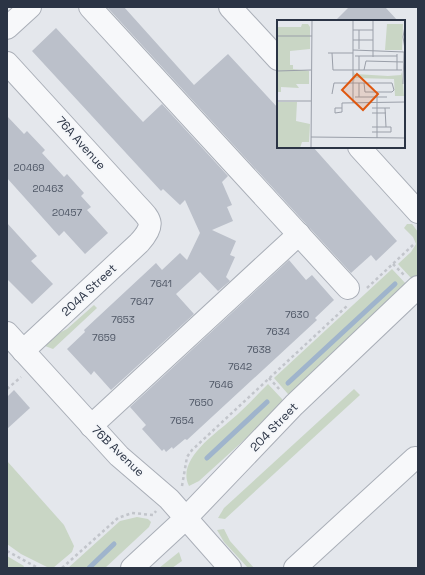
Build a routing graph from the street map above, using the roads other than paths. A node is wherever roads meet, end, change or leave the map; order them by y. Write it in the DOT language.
graph roads {
  1 [pos="30,7"];
  2 [pos="90,7"];
  3 [pos="230,7"];
  4 [pos="7,28"];
  5 [pos="277,58"];
  6 [pos="7,63"];
  7 [pos="359,148"];
  8 [pos="418,212"];
  9 [pos="151,226"];
  10 [pos="298,234"];
  11 [pos="418,287"];
  12 [pos="354,294"];
  13 [pos="7,333"];
  14 [pos="23,351"];
  15 [pos="91,426"];
  16 [pos="415,458"];
  17 [pos="185,519"];
  18 [pos="132,568"];
  19 [pos="230,568"];
  20 [pos="295,568"];
  1 -- 4 [label="street"];
  2 -- 10 [label="street"];
  3 -- 5 [label="street"];
  6 -- 9 [label="street, 76A Avenue"];
  7 -- 8 [label="street"];
  9 -- 14 [label="street, 204A Street"];
  10 -- 12 [label="street"];
  10 -- 15 [label="street"];
  11 -- 17 [label="street, 204 Street"];
  13 -- 14 [label="street, 76B Avenue"];
  14 -- 15 [label="street, 76B Avenue"];
  15 -- 17 [label="street, 76B Avenue"];
  16 -- 20 [label="street"];
  17 -- 18 [label="street, 204 Street"];
  17 -- 19 [label="street, 76B Avenue"];
}
